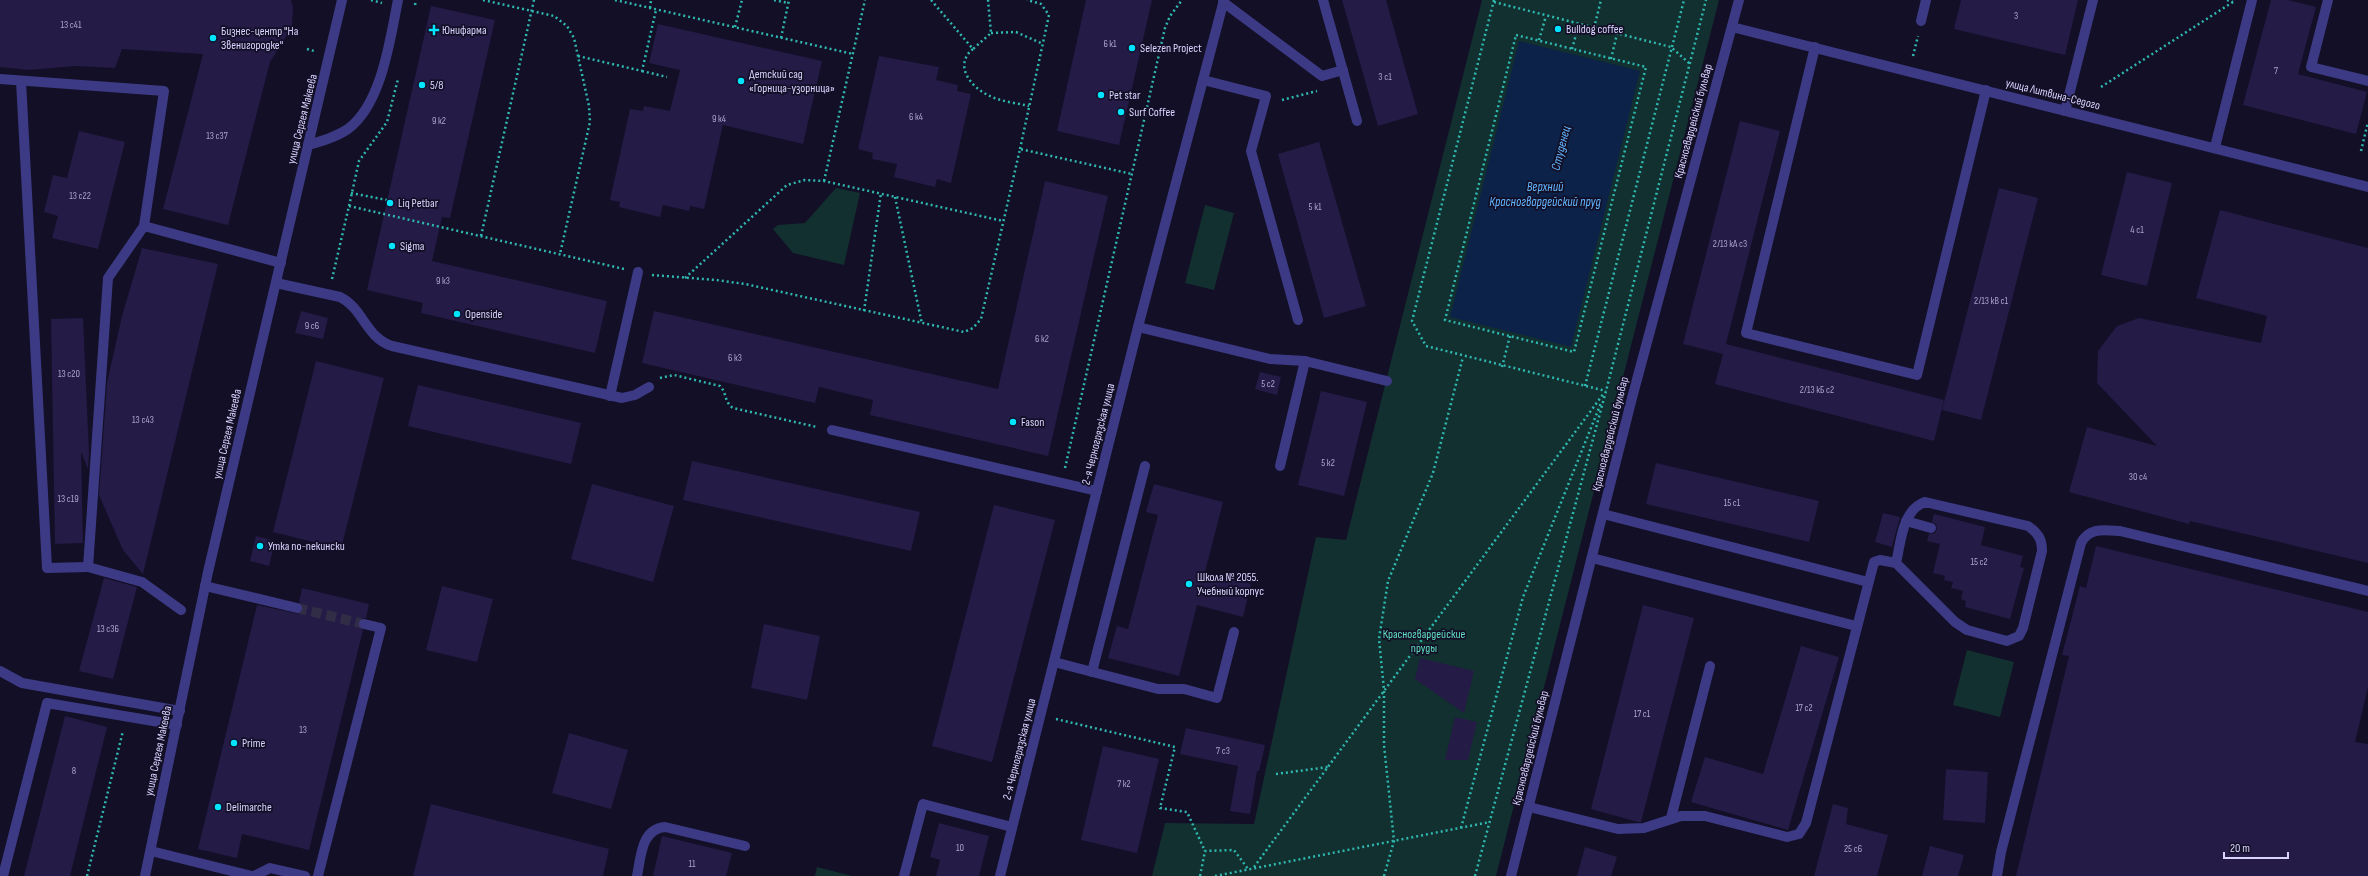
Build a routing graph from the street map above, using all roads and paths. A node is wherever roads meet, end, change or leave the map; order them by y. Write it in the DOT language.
graph roads {
  1 [pos="342,0"];
  2 [pos="398,0"];
  3 [pos="483,0"];
  4 [pos="534,0"];
  5 [pos="615,0"];
  6 [pos="651,0"];
  7 [pos="742,0"];
  8 [pos="774,0"];
  9 [pos="866,0"];
  10 [pos="931,0"];
  11 [pos="988,0"];
  12 [pos="1027,0"];
  13 [pos="1182,0"];
  14 [pos="1323,0"];
  15 [pos="1601,0"];
  16 [pos="1684,0"];
  17 [pos="1706,0"];
  18 [pos="1739,0"];
  19 [pos="1926,0"];
  20 [pos="2093,0"];
  21 [pos="2227,0"];
  22 [pos="2328,0"];
  23 [pos="1223,1"];
  24 [pos="1494,1"];
  25 [pos="789,2"];
  26 [pos="2233,2"];
  27 [pos="2252,3"];
  28 [pos="650,8"];
  29 [pos="656,10"];
  30 [pos="532,11"];
  31 [pos="1546,16"];
  32 [pos="1921,21"];
  33 [pos="1579,24"];
  34 [pos="736,27"];
  35 [pos="1732,27"];
  36 [pos="1594,28"];
  37 [pos="991,33"];
  38 [pos="1617,34"];
  39 [pos="781,38"];
  40 [pos="1539,40"];
  41 [pos="1043,44"];
  42 [pos="1671,47"];
  43 [pos="1815,47"];
  44 [pos="973,49"];
  45 [pos="1572,49"];
  46 [pos="853,54"];
  47 [pos="578,56"];
  48 [pos="1611,59"];
  49 [pos="1690,64"];
  50 [pos="1343,70"];
  51 [pos="1909,70"];
  52 [pos="642,71"];
  53 [pos="667,77"];
  54 [pos="0,79"];
  55 [pos="21,80"];
  56 [pos="1203,80"];
  57 [pos="2368,81"];
  58 [pos="2101,87"];
  59 [pos="1986,90"];
  60 [pos="1319,91"];
  61 [pos="1266,96"];
  62 [pos="1029,106"];
  63 [pos="2065,111"];
  64 [pos="1357,121"];
  65 [pos="2368,122"];
  66 [pos="308,145"];
  67 [pos="2214,147"];
  68 [pos="1020,149"];
  69 [pos="2361,151"];
  70 [pos="1132,174"];
  71 [pos="824,181"];
  72 [pos="2368,187"];
  73 [pos="351,193"];
  74 [pos="881,193"];
  75 [pos="895,197"];
  76 [pos="387,200"];
  77 [pos="1003,221"];
  78 [pos="144,226"];
  79 [pos="481,236"];
  80 [pos="560,254"];
  81 [pos="280,263"];
  82 [pos="638,272"];
  83 [pos="685,278"];
  84 [pos="276,282"];
  85 [pos="328,295"];
  86 [pos="864,311"];
  87 [pos="1298,320"];
  88 [pos="922,324"];
  89 [pos="1138,327"];
  90 [pos="1510,336"];
  91 [pos="1463,357"];
  92 [pos="1306,361"];
  93 [pos="1502,366"];
  94 [pos="1387,382"];
  95 [pos="1585,386"];
  96 [pos="649,387"];
  97 [pos="1606,391"];
  98 [pos="610,396"];
  99 [pos="817,427"];
  100 [pos="832,430"];
  101 [pos="1145,466"];
  102 [pos="1280,466"];
  103 [pos="1062,483"];
  104 [pos="1097,491"];
  105 [pos="1603,514"];
  106 [pos="1906,521"];
  107 [pos="1931,528"];
  108 [pos="1592,558"];
  109 [pos="1896,563"];
  110 [pos="88,567"];
  111 [pos="1868,582"];
  112 [pos="205,586"];
  113 [pos="2368,591"];
  114 [pos="297,608"];
  115 [pos="181,610"];
  116 [pos="364,624"];
  117 [pos="1856,626"];
  118 [pos="1234,632"];
  119 [pos="1054,662"];
  120 [pos="1710,666"];
  121 [pos="0,671"];
  122 [pos="1092,672"];
  123 [pos="1384,690"];
  124 [pos="180,711"];
  125 [pos="127,716"];
  126 [pos="177,725"];
  127 [pos="1054,726"];
  128 [pos="1328,767"];
  129 [pos="1276,774"];
  130 [pos="1529,807"];
  131 [pos="1671,818"];
  132 [pos="1490,822"];
  133 [pos="1012,827"];
  134 [pos="1462,828"];
  135 [pos="1394,841"];
  136 [pos="746,846"];
  137 [pos="150,851"];
  138 [pos="1205,851"];
  139 [pos="1254,867"];
  140 [pos="1248,869"];
  141 [pos="3,876"];
  142 [pos="87,876"];
  143 [pos="145,876"];
  144 [pos="253,876"];
  145 [pos="305,876"];
  146 [pos="318,876"];
  147 [pos="637,876"];
  148 [pos="904,876"];
  149 [pos="1000,876"];
  150 [pos="1200,876"];
  151 [pos="1215,876"];
  152 [pos="1384,876"];
  153 [pos="1475,876"];
  154 [pos="1511,876"];
  155 [pos="1997,876"];
  1 -- 66 [label="street, улица Сергея Макеева"];
  2 -- 66 [label="street"];
  3 -- 30 [label="path"];
  4 -- 30 [label="path"];
  5 -- 28 [label="path"];
  6 -- 28 [label="path"];
  7 -- 34 [label="path"];
  8 -- 25 [label="path"];
  9 -- 46 [label="path"];
  10 -- 44 [label="path"];
  11 -- 37 [label="path"];
  12 -- 41 [label="path"];
  13 -- 70 [label="path"];
  14 -- 50 [label="street"];
  15 -- 36 [label="path"];
  16 -- 42 [label="path"];
  17 -- 49 [label="path"];
  18 -- 35 [label="street, Красногвардейский бульвар"];
  19 -- 32 [label="street"];
  20 -- 63 [label="street"];
  21 -- 26 [label="path"];
  22 -- 57 [label="street"];
  23 -- 50 [label="street"];
  23 -- 56 [label="street, 2-я Черногрязская улица"];
  24 -- 31 [label="path"];
  24 -- 91 [label="path"];
  25 -- 39 [label="path"];
  26 -- 27 [label="path"];
  26 -- 58 [label="path"];
  27 -- 67 [label="street"];
  28 -- 29 [label="path"];
  29 -- 34 [label="path"];
  29 -- 52 [label="path"];
  30 -- 47 [label="path"];
  30 -- 79 [label="path"];
  31 -- 33 [label="path"];
  31 -- 40 [label="path"];
  32 -- 51 [label="path"];
  33 -- 36 [label="path"];
  33 -- 45 [label="path"];
  34 -- 39 [label="path"];
  35 -- 43 [label="street, улица Литвина-Седого"];
  35 -- 105 [label="street, Красногвардейский бульвар"];
  36 -- 38 [label="path"];
  37 -- 41 [label="path"];
  37 -- 44 [label="path"];
  38 -- 42 [label="path"];
  38 -- 48 [label="path"];
  39 -- 46 [label="path"];
  40 -- 45 [label="path"];
  40 -- 90 [label="path"];
  41 -- 62 [label="path"];
  42 -- 49 [label="path"];
  42 -- 95 [label="path"];
  43 -- 51 [label="street, улица Литвина-Седого"];
  43 -- 59 [label="street"];
  44 -- 62 [label="path"];
  45 -- 48 [label="path"];
  46 -- 71 [label="path"];
  47 -- 52 [label="path"];
  47 -- 80 [label="path"];
  48 -- 90 [label="path"];
  49 -- 97 [label="path"];
  50 -- 64 [label="street"];
  51 -- 59 [label="street, улица Литвина-Седого"];
  52 -- 53 [label="path"];
  54 -- 55 [label="street"];
  55 -- 78 [label="street"];
  55 -- 110 [label="street"];
  56 -- 61 [label="street"];
  56 -- 89 [label="street, 2-я Черногрязская улица"];
  59 -- 63 [label="street, улица Литвина-Седого"];
  60 -- 61 [label="path"];
  61 -- 87 [label="street"];
  62 -- 68 [label="path"];
  63 -- 67 [label="street, улица Литвина-Седого"];
  65 -- 69 [label="path"];
  66 -- 81 [label="street, улица Сергея Макеева"];
  67 -- 72 [label="street, улица Литвина-Седого"];
  68 -- 70 [label="path"];
  68 -- 77 [label="path"];
  70 -- 103 [label="path"];
  71 -- 74 [label="path"];
  71 -- 83 [label="path"];
  73 -- 76 [label="path"];
  74 -- 75 [label="path"];
  74 -- 86 [label="path"];
  75 -- 77 [label="path"];
  75 -- 88 [label="path"];
  77 -- 88 [label="path"];
  78 -- 81 [label="street"];
  78 -- 110 [label="street"];
  79 -- 80 [label="path"];
  79 -- 85 [label="path"];
  80 -- 82 [label="path"];
  81 -- 84 [label="street, улица Сергея Макеева"];
  82 -- 83 [label="path"];
  82 -- 98 [label="street"];
  83 -- 86 [label="path"];
  84 -- 85 [label="street"];
  84 -- 112 [label="street, улица Сергея Макеева"];
  85 -- 98 [label="street"];
  86 -- 88 [label="path"];
  89 -- 92 [label="street"];
  89 -- 104 [label="street, 2-я Черногрязская улица"];
  90 -- 93 [label="path"];
  91 -- 93 [label="path"];
  91 -- 123 [label="path"];
  92 -- 94 [label="street"];
  92 -- 102 [label="street"];
  93 -- 95 [label="path"];
  95 -- 97 [label="path"];
  96 -- 98 [label="street"];
  96 -- 99 [label="path"];
  97 -- 123 [label="path"];
  97 -- 132 [label="path"];
  97 -- 134 [label="path"];
  100 -- 103 [label="street"];
  101 -- 122 [label="street"];
  103 -- 104 [label="street"];
  104 -- 119 [label="street, 2-я Черногрязская улица"];
  105 -- 108 [label="street, Красногвардейский бульвар"];
  105 -- 111 [label="street"];
  106 -- 107 [label="street"];
  106 -- 109 [label="street"];
  106 -- 109 [label="street"];
  108 -- 117 [label="street"];
  108 -- 130 [label="street, Красногвардейский бульвар"];
  109 -- 111 [label="street"];
  110 -- 115 [label="street"];
  111 -- 117 [label="street"];
  112 -- 114 [label="street"];
  112 -- 124 [label="street, улица Сергея Макеева"];
  113 -- 155 [label="street"];
  116 -- 146 [label="street"];
  117 -- 131 [label="street"];
  118 -- 122 [label="street"];
  119 -- 122 [label="street"];
  119 -- 133 [label="street, 2-я Черногрязская улица"];
  120 -- 131 [label="street"];
  121 -- 124 [label="street"];
  123 -- 128 [label="path"];
  123 -- 135 [label="path"];
  124 -- 126 [label="street, улица Сергея Макеева"];
  125 -- 126 [label="street"];
  125 -- 141 [label="street"];
  125 -- 142 [label="path"];
  126 -- 137 [label="street, улица Сергея Макеева"];
  127 -- 138 [label="path"];
  128 -- 129 [label="path"];
  128 -- 139 [label="path"];
  130 -- 131 [label="street"];
  130 -- 154 [label="street, Красногвардейский бульвар"];
  132 -- 134 [label="path"];
  132 -- 153 [label="path"];
  133 -- 148 [label="street"];
  133 -- 149 [label="street, 2-я Черногрязская улица"];
  134 -- 135 [label="path"];
  135 -- 139 [label="path"];
  135 -- 152 [label="path"];
  136 -- 147 [label="street"];
  137 -- 143 [label="street, улица Сергея Макеева"];
  137 -- 144 [label="street"];
  138 -- 140 [label="path"];
  138 -- 150 [label="path"];
  139 -- 140 [label="path"];
  140 -- 151 [label="path"];
  144 -- 145 [label="street"];
}
